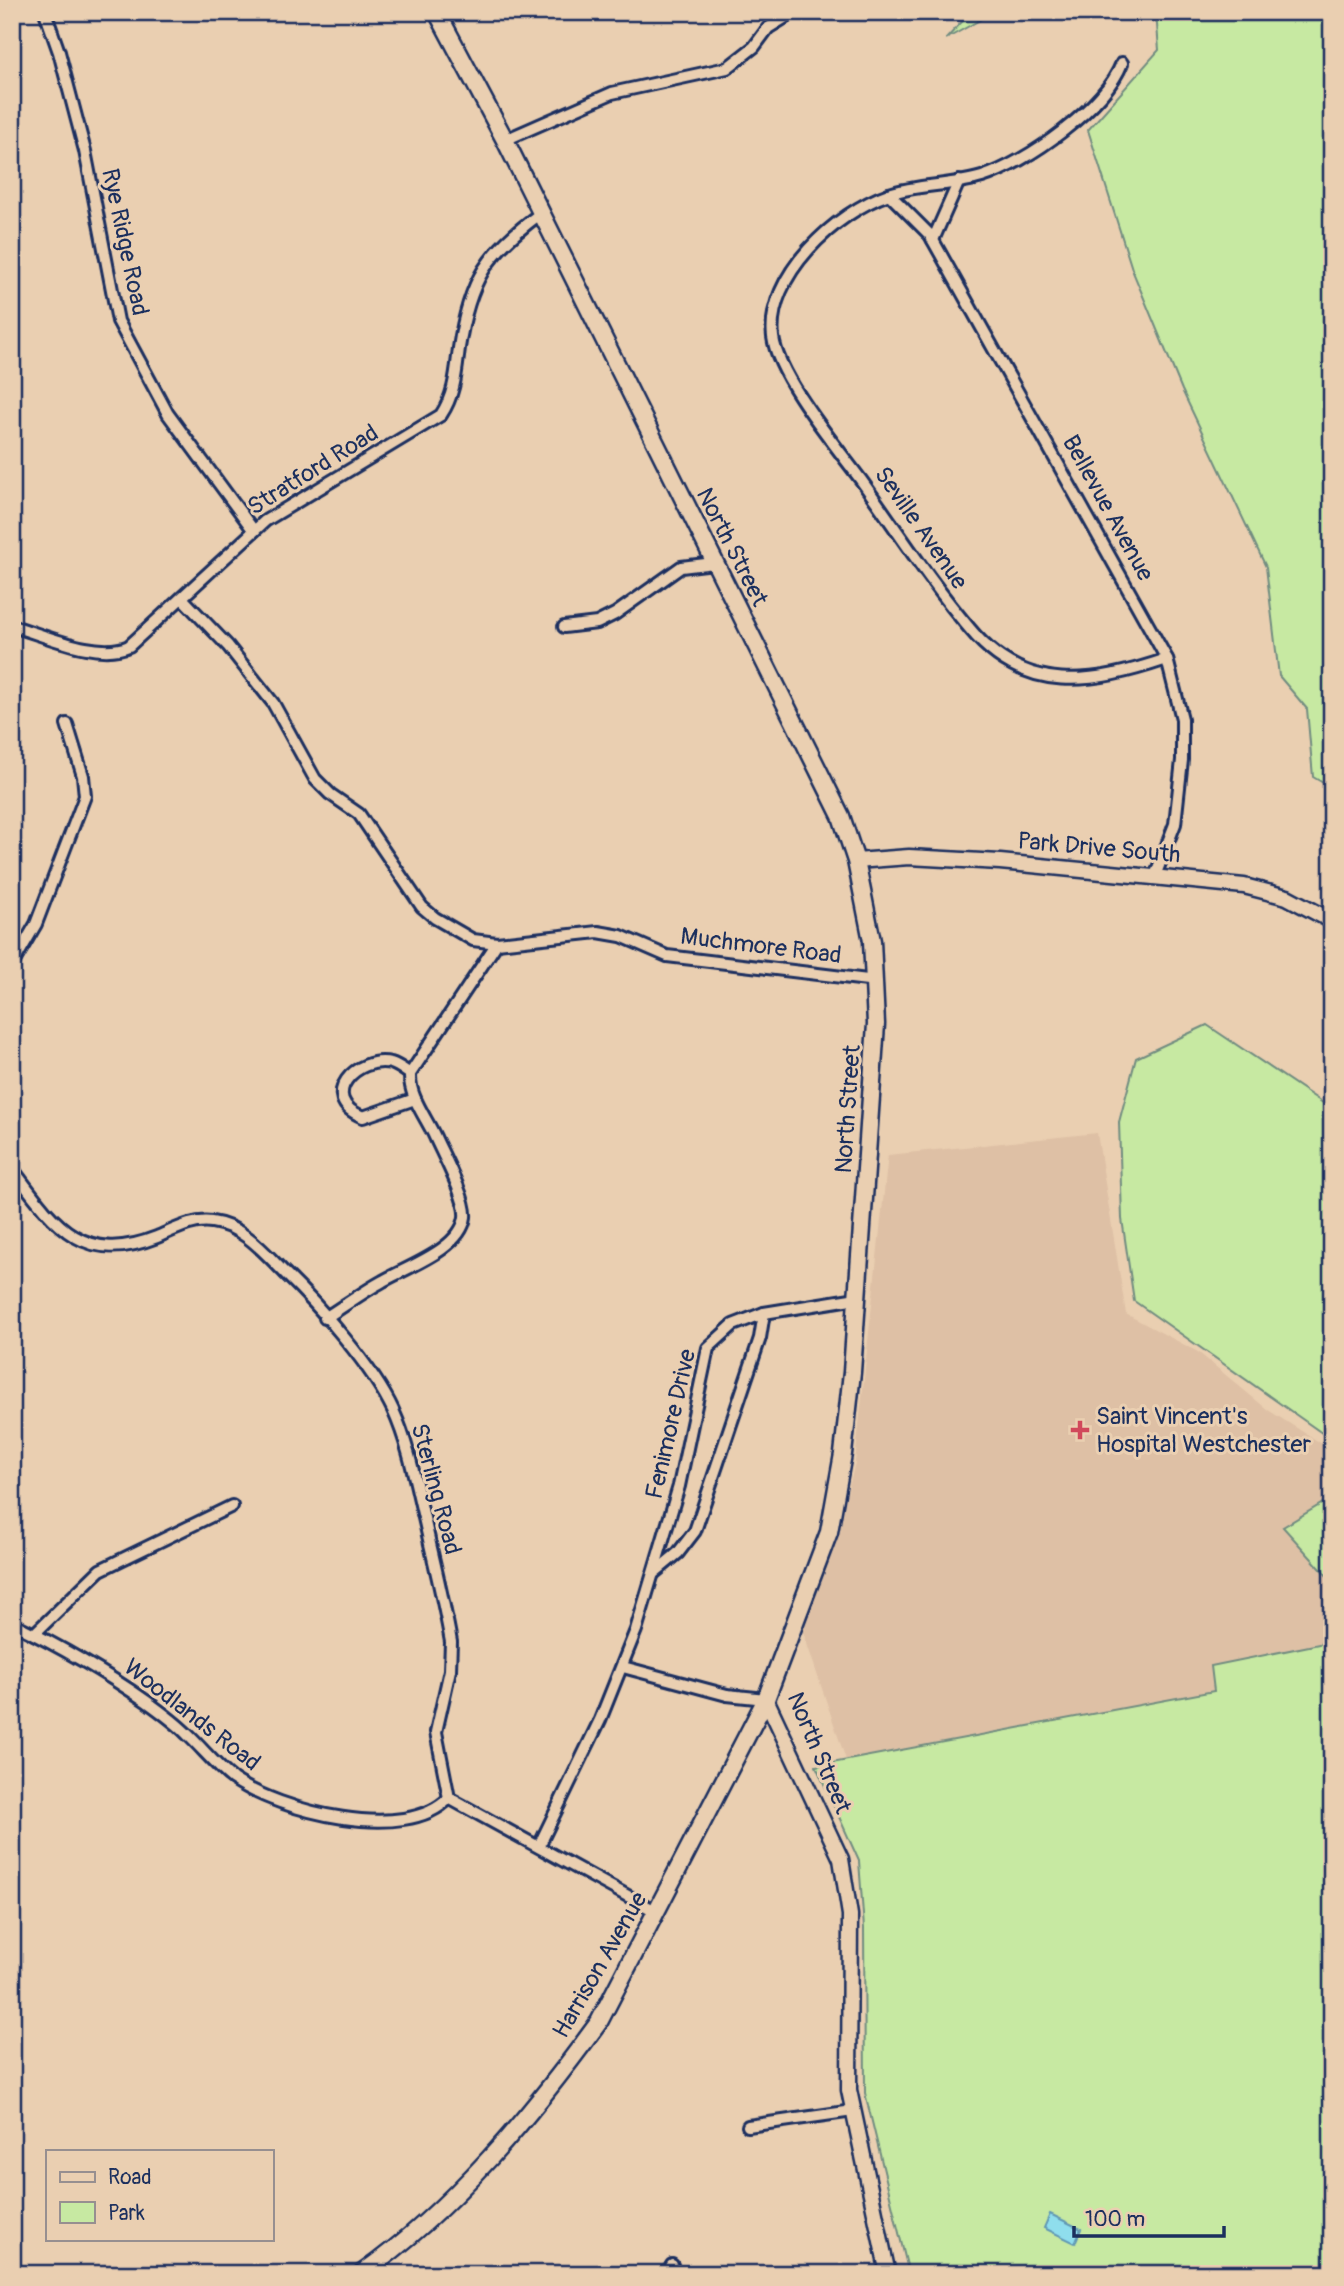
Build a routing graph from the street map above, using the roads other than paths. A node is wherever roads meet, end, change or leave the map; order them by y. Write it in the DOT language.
graph roads {
  1 [pos="45,12"];
  2 [pos="438,12"];
  3 [pos="794,12"];
  4 [pos="1122,63"];
  5 [pos="505,140"];
  6 [pos="959,181"];
  7 [pos="889,194"];
  8 [pos="541,213"];
  9 [pos="933,240"];
  10 [pos="254,531"];
  11 [pos="714,563"];
  12 [pos="182,598"];
  13 [pos="12,625"];
  14 [pos="564,627"];
  15 [pos="1167,659"];
  16 [pos="67,724"];
  17 [pos="856,861"];
  18 [pos="1155,876"];
  19 [pos="1332,921"];
  20 [pos="497,943"];
  21 [pos="12,965"];
  22 [pos="876,981"];
  23 [pos="410,1074"];
  24 [pos="415,1099"];
  25 [pos="14,1173"];
  26 [pos="858,1298"];
  27 [pos="764,1313"];
  28 [pos="325,1318"];
  29 [pos="232,1506"];
  30 [pos="653,1574"];
  31 [pos="16,1629"];
  32 [pos="34,1634"];
  33 [pos="623,1667"];
  34 [pos="766,1699"];
  35 [pos="449,1798"];
  36 [pos="540,1846"];
  37 [pos="657,1912"];
  38 [pos="853,2111"];
  39 [pos="748,2126"];
  40 [pos="885,2272"];
  41 [pos="361,2274"];
  1 -- 10 [label="street, Rye Ridge Road"];
  2 -- 5 [label="main road, North Street"];
  3 -- 5 [label="street"];
  4 -- 6 [label="street"];
  5 -- 8 [label="main road, North Street"];
  6 -- 7 [label="street"];
  6 -- 9 [label="street"];
  7 -- 9 [label="street, Bellevue Avenue"];
  7 -- 15 [label="street, Seville Avenue"];
  8 -- 10 [label="street, Stratford Road"];
  8 -- 11 [label="main road, North Street"];
  9 -- 15 [label="street, Bellevue Avenue"];
  10 -- 12 [label="street, Stratford Road"];
  11 -- 14 [label="street"];
  11 -- 17 [label="main road, North Street"];
  12 -- 13 [label="street, Stratford Road"];
  12 -- 20 [label="street, Muchmore Road"];
  15 -- 18 [label="street, Bellevue Avenue"];
  16 -- 21 [label="street"];
  17 -- 18 [label="street, Park Drive South"];
  17 -- 22 [label="main road, North Street"];
  18 -- 19 [label="street, Park Drive South"];
  20 -- 22 [label="street, Muchmore Road"];
  20 -- 23 [label="street"];
  22 -- 26 [label="main road, North Street"];
  23 -- 24 [label="street"];
  23 -- 24 [label="street"];
  24 -- 28 [label="street"];
  25 -- 28 [label="street, Sterling Road"];
  26 -- 27 [label="street, Fenimore Drive"];
  26 -- 34 [label="main road, North Street"];
  27 -- 30 [label="street, Fenimore Drive"];
  27 -- 30 [label="street, Fenimore Drive"];
  28 -- 35 [label="street, Sterling Road"];
  29 -- 32 [label="street"];
  30 -- 33 [label="street, Fenimore Drive"];
  31 -- 32 [label="street, Woodlands Road"];
  32 -- 35 [label="street, Woodlands Road"];
  33 -- 34 [label="street"];
  33 -- 36 [label="street, Fenimore Drive"];
  34 -- 37 [label="main road, Harrison Avenue"];
  34 -- 38 [label="street, North Street"];
  35 -- 36 [label="street"];
  36 -- 37 [label="street"];
  37 -- 41 [label="main road, Harrison Avenue"];
  38 -- 39 [label="street"];
  38 -- 40 [label="street, North Street"];
}
